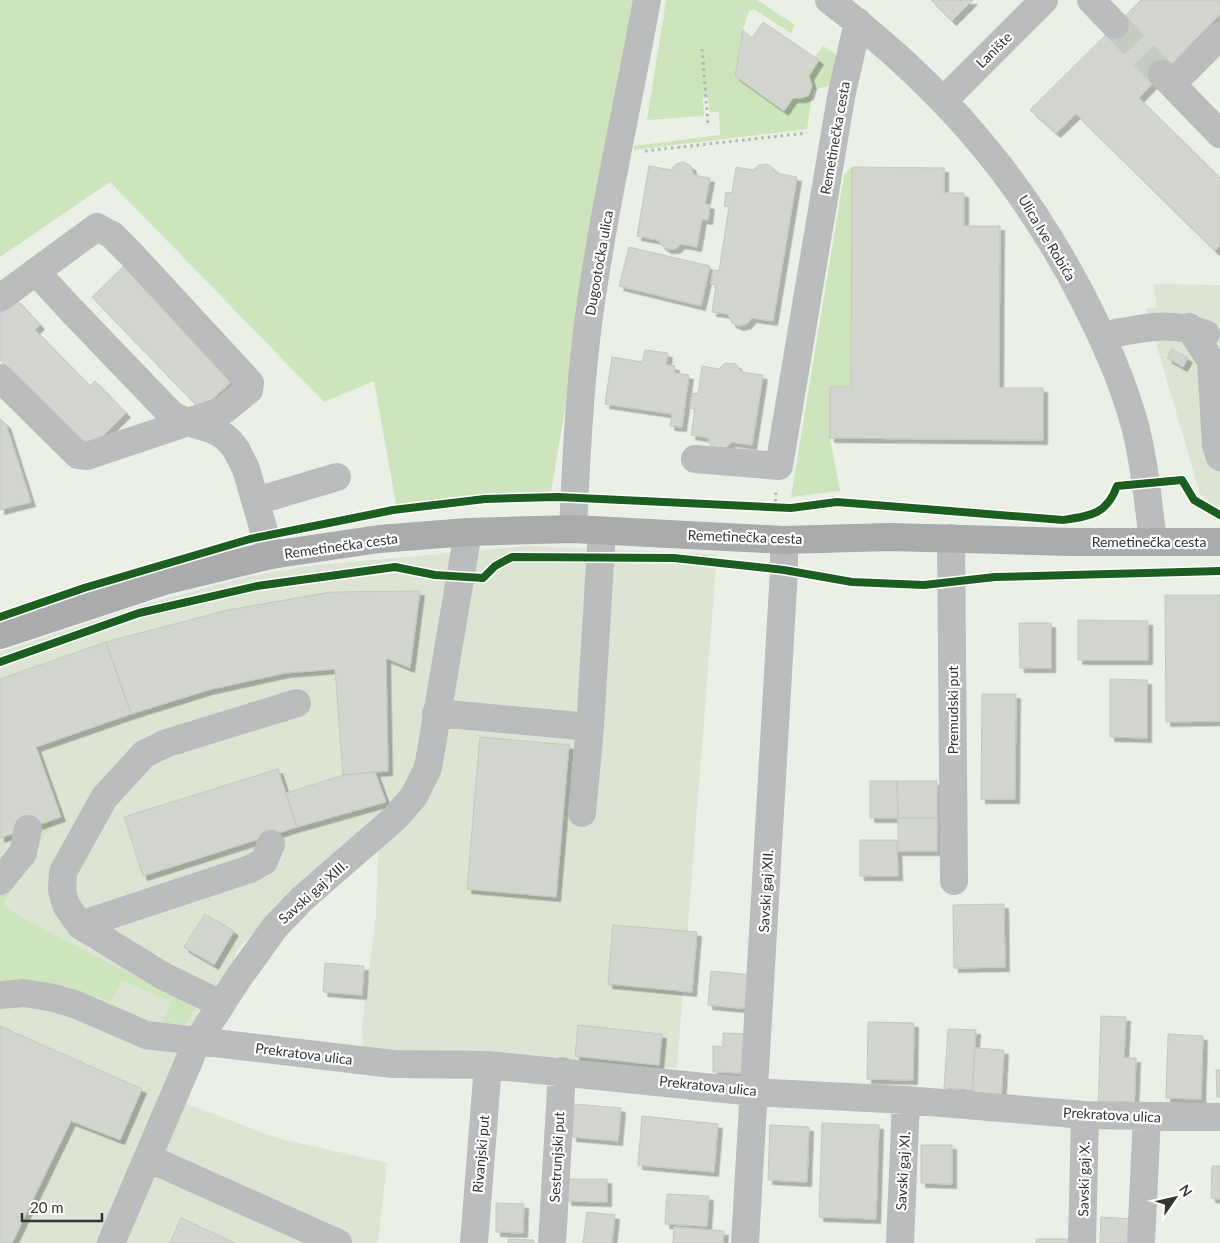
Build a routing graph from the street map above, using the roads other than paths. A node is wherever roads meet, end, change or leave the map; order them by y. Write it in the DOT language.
graph roads {
  1 [pos="648,0"];
  2 [pos="829,0"];
  3 [pos="1044,0"];
  4 [pos="1092,0"];
  5 [pos="858,22"];
  6 [pos="1115,25"];
  7 [pos="1220,36"];
  8 [pos="944,100"];
  9 [pos="1220,134"];
  10 [pos="36,272"];
  11 [pos="0,298"];
  12 [pos="74,311"];
  13 [pos="1189,327"];
  14 [pos="1102,336"];
  15 [pos="1220,340"];
  16 [pos="0,378"];
  17 [pos="183,424"];
  18 [pos="1220,457"];
  19 [pos="695,459"];
  20 [pos="337,478"];
  21 [pos="256,501"];
  22 [pos="573,529"];
  23 [pos="602,531"];
  24 [pos="468,532"];
  25 [pos="951,538"];
  26 [pos="784,540"];
  27 [pos="1153,542"];
  28 [pos="1220,542"];
  29 [pos="271,556"];
  30 [pos="0,635"];
  31 [pos="297,703"];
  32 [pos="436,713"];
  33 [pos="590,727"];
  34 [pos="582,813"];
  35 [pos="28,829"];
  36 [pos="271,844"];
  37 [pos="0,881"];
  38 [pos="954,881"];
  39 [pos="80,925"];
  40 [pos="0,995"];
  41 [pos="221,1004"];
  42 [pos="196,1042"];
  43 [pos="488,1065"];
  44 [pos="562,1071"];
  45 [pos="754,1092"];
  46 [pos="906,1100"];
  47 [pos="1085,1115"];
  48 [pos="1220,1117"];
  49 [pos="1147,1118"];
  50 [pos="148,1158"];
  51 [pos="111,1243"];
  52 [pos="338,1243"];
  53 [pos="474,1243"];
  54 [pos="552,1243"];
  55 [pos="745,1243"];
  56 [pos="900,1243"];
  57 [pos="1082,1243"];
  58 [pos="1141,1243"];
  1 -- 22 [label="street, Dugootočka ulica"];
  2 -- 5 [label="street, Ulica Ive Robića"];
  3 -- 8 [label="street, Lanište"];
  4 -- 6 [label="street"];
  5 -- 8 [label="street, Ulica Ive Robića"];
  5 -- 19 [label="street, Remetinečka cesta"];
  7 -- 9 [label="street"];
  8 -- 14 [label="street, Ulica Ive Robića"];
  10 -- 11 [label="street"];
  10 -- 12 [label="street"];
  10 -- 17 [label="street"];
  12 -- 17 [label="street"];
  12 -- 21 [label="street, Remetinečka cesta, bridge"];
  13 -- 14 [label="street"];
  13 -- 15 [label="street"];
  13 -- 18 [label="street"];
  14 -- 27 [label="street, Ulica Ive Robića"];
  16 -- 17 [label="street"];
  20 -- 21 [label="street"];
  21 -- 29 [label="street, Remetinečka cesta"];
  22 -- 23 [label="main road, Remetinečka cesta"];
  22 -- 24 [label="main road, Remetinečka cesta"];
  23 -- 26 [label="main road, Remetinečka cesta"];
  23 -- 33 [label="street"];
  24 -- 29 [label="main road, Remetinečka cesta"];
  24 -- 32 [label="street, Savski gaj XIII."];
  25 -- 26 [label="main road, Remetinečka cesta"];
  25 -- 27 [label="main road, Remetinečka cesta"];
  25 -- 38 [label="street, Premudski put"];
  26 -- 45 [label="street, Savski gaj XII."];
  27 -- 28 [label="main road, Remetinečka cesta"];
  29 -- 30 [label="main road, Remetinečka cesta"];
  31 -- 39 [label="street"];
  32 -- 33 [label="street"];
  32 -- 41 [label="street, Savski gaj XIII."];
  33 -- 34 [label="street"];
  35 -- 37 [label="street"];
  36 -- 39 [label="street"];
  39 -- 41 [label="street"];
  40 -- 42 [label="street, Prekratova ulica"];
  41 -- 42 [label="street, Savski gaj XIII."];
  42 -- 43 [label="street, Prekratova ulica"];
  42 -- 50 [label="street, Savski gaj XIII."];
  43 -- 44 [label="street, Prekratova ulica"];
  43 -- 53 [label="street, Rivanjski put"];
  44 -- 45 [label="street, Prekratova ulica"];
  44 -- 54 [label="street, Sestrunjski put"];
  45 -- 46 [label="street, Prekratova ulica"];
  45 -- 55 [label="street, Savski gaj XII."];
  46 -- 47 [label="street, Prekratova ulica"];
  46 -- 56 [label="street, Savski gaj XI."];
  47 -- 49 [label="street, Prekratova ulica"];
  47 -- 57 [label="street, Savski gaj X."];
  48 -- 49 [label="street, Prekratova ulica"];
  49 -- 58 [label="street"];
  50 -- 51 [label="street, Savski gaj XIII."];
  50 -- 52 [label="street"];
}
